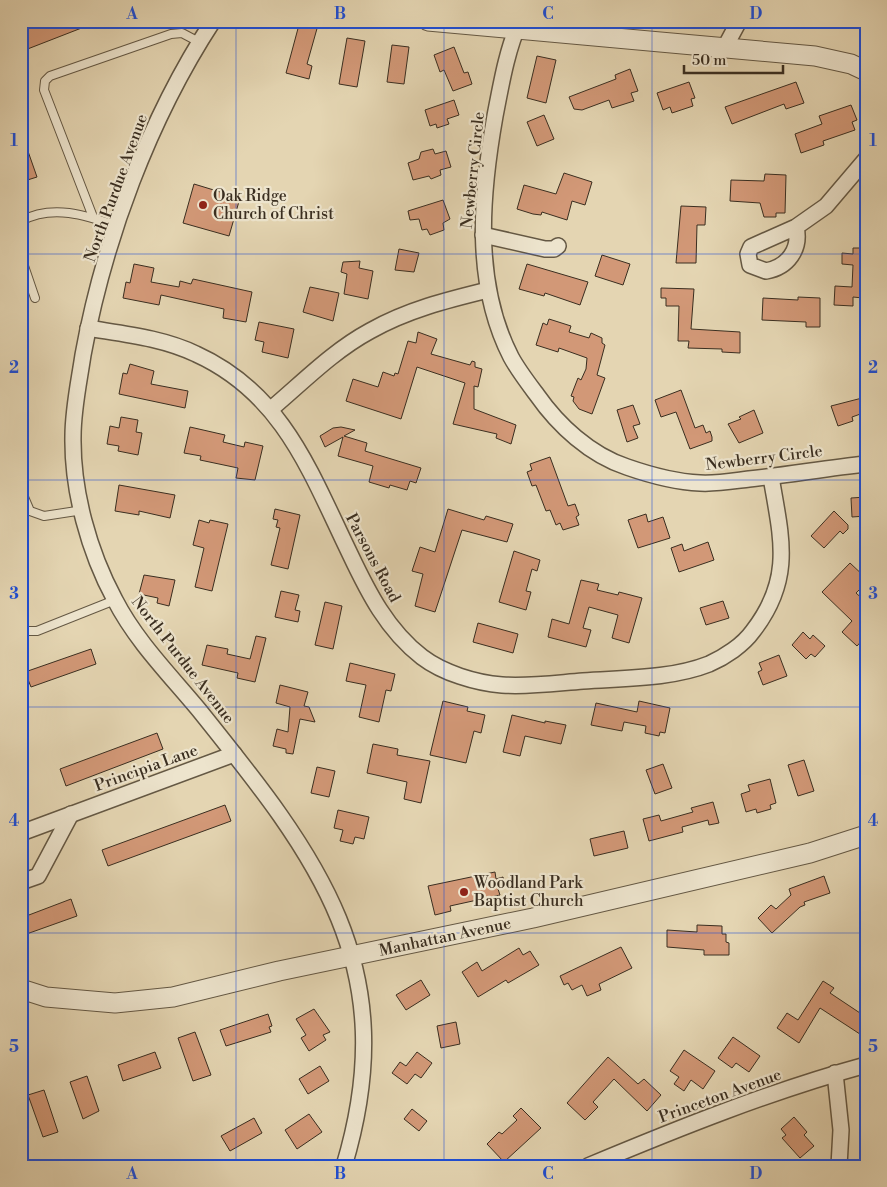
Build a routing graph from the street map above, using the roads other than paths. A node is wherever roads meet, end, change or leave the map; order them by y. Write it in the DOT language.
graph roads {
  1 [pos="213,21"];
  2 [pos="428,21"];
  3 [pos="740,21"];
  4 [pos="518,25"];
  5 [pos="199,42"];
  6 [pos="724,48"];
  7 [pos="866,71"];
  8 [pos="866,159"];
  9 [pos="93,217"];
  10 [pos="21,221"];
  11 [pos="117,226"];
  12 [pos="796,227"];
  13 [pos="483,234"];
  14 [pos="558,246"];
  15 [pos="21,257"];
  16 [pos="488,290"];
  17 [pos="35,298"];
  18 [pos="88,328"];
  19 [pos="271,409"];
  20 [pos="866,464"];
  21 [pos="771,477"];
  22 [pos="21,490"];
  23 [pos="83,510"];
  24 [pos="114,600"];
  25 [pos="21,627"];
  26 [pos="234,754"];
  27 [pos="70,814"];
  28 [pos="21,832"];
  29 [pos="866,835"];
  30 [pos="21,882"];
  31 [pos="353,956"];
  32 [pos="21,990"];
  33 [pos="866,1065"];
  34 [pos="835,1074"];
  35 [pos="344,1166"];
  36 [pos="588,1166"];
  37 [pos="839,1166"];
  1 -- 5 [label="street, North Purdue Avenue"];
  2 -- 4 [label="street"];
  3 -- 6 [label="street"];
  4 -- 6 [label="street"];
  4 -- 13 [label="street, Newberry Circle"];
  5 -- 9 [label="lane"];
  5 -- 11 [label="street, North Purdue Avenue"];
  6 -- 7 [label="street"];
  8 -- 12 [label="street"];
  9 -- 10 [label="lane"];
  9 -- 11 [label="lane"];
  11 -- 18 [label="street, North Purdue Avenue"];
  13 -- 14 [label="street"];
  13 -- 16 [label="street, Newberry Circle"];
  15 -- 17 [label="lane"];
  16 -- 19 [label="street"];
  16 -- 21 [label="street, Newberry Circle"];
  18 -- 19 [label="street, Parsons Road"];
  18 -- 23 [label="street, North Purdue Avenue"];
  19 -- 21 [label="street, Parsons Road"];
  20 -- 21 [label="street, Newberry Circle"];
  22 -- 23 [label="lane"];
  23 -- 24 [label="street, North Purdue Avenue"];
  24 -- 25 [label="lane"];
  24 -- 26 [label="street, North Purdue Avenue"];
  26 -- 27 [label="street, Principia Lane"];
  26 -- 31 [label="street, North Purdue Avenue"];
  27 -- 28 [label="street, Principia Lane"];
  27 -- 30 [label="street"];
  29 -- 31 [label="street, Manhattan Avenue"];
  31 -- 32 [label="street, Manhattan Avenue"];
  31 -- 35 [label="street, North Purdue Avenue"];
  33 -- 34 [label="street, Princeton Avenue"];
  34 -- 36 [label="street, Princeton Avenue"];
  34 -- 37 [label="street"];
}
